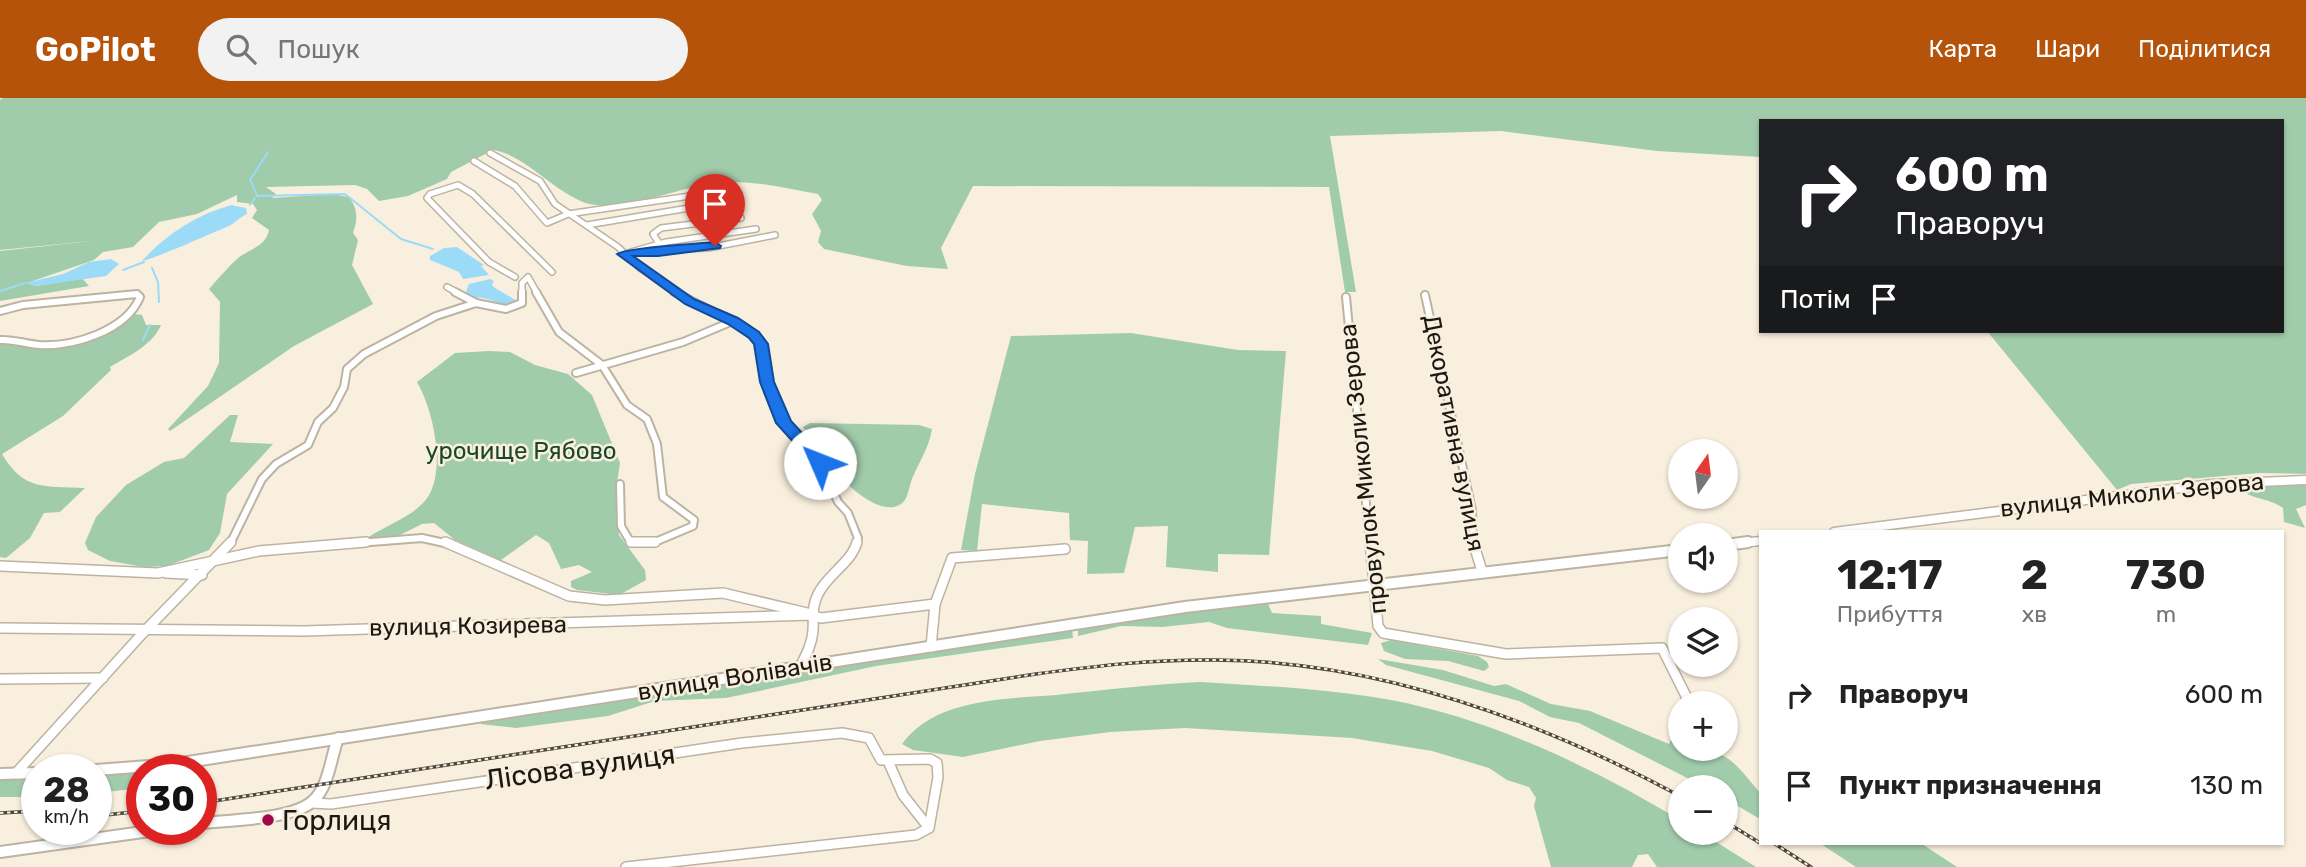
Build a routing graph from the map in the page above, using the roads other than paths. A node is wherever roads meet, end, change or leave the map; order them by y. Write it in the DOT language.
graph roads {
  1 [pos="490,153"];
  2 [pos="474,161"];
  3 [pos="690,196"];
  4 [pos="731,201"];
  5 [pos="590,210"];
  6 [pos="568,214"];
  7 [pos="741,218"];
  8 [pos="580,220"];
  9 [pos="587,225"];
  10 [pos="756,229"];
  11 [pos="775,235"];
  12 [pos="659,243"];
  13 [pos="639,250"];
  14 [pos="624,254"];
  15 [pos="552,272"];
  16 [pos="515,277"];
  17 [pos="447,287"];
  18 [pos="1425,295"];
  19 [pos="1346,297"];
  20 [pos="476,303"];
  21 [pos="0,311"];
  22 [pos="733,321"];
  23 [pos="0,340"];
  24 [pos="602,365"];
  25 [pos="576,373"];
  26 [pos="2306,480"];
  27 [pos="620,484"];
  28 [pos="1850,530"];
  29 [pos="1759,541"];
  30 [pos="1738,544"];
  31 [pos="1065,548"];
  32 [pos="1668,551"];
  33 [pos="221,557"];
  34 [pos="0,566"];
  35 [pos="1482,571"];
  36 [pos="158,573"];
  37 [pos="202,575"];
  38 [pos="1375,585"];
  39 [pos="935,604"];
  40 [pos="811,615"];
  41 [pos="0,628"];
  42 [pos="142,634"];
  43 [pos="931,647"];
  44 [pos="800,667"];
  45 [pos="103,678"];
  46 [pos="0,679"];
  47 [pos="1684,691"];
  48 [pos="338,738"];
  49 [pos="888,761"];
  50 [pos="112,769"];
  51 [pos="0,774"];
  52 [pos="16,774"];
  53 [pos="21,774"];
  54 [pos="311,803"];
  55 [pos="217,821"];
  56 [pos="929,828"];
  57 [pos="126,834"];
  58 [pos="0,852"];
  59 [pos="626,867"];
  1 -- 6 [label="street"];
  2 -- 6 [label="street"];
  3 -- 5 [label="street"];
  4 -- 9 [label="street"];
  5 -- 6 [label="street"];
  5 -- 8 [label="street"];
  6 -- 8 [label="street"];
  7 -- 12 [label="street"];
  8 -- 9 [label="street"];
  9 -- 14 [label="street"];
  10 -- 12 [label="street"];
  11 -- 13 [label="street"];
  12 -- 13 [label="street"];
  13 -- 14 [label="street"];
  14 -- 22 [label="street"];
  15 -- 16 [label="street"];
  17 -- 20 [label="street"];
  18 -- 35 [label="street, Декоративна вулиця"];
  19 -- 38 [label="street, провулок Миколи Зерова"];
  20 -- 24 [label="street"];
  20 -- 33 [label="street"];
  21 -- 23 [label="street"];
  22 -- 24 [label="street"];
  22 -- 40 [label="street"];
  24 -- 25 [label="street"];
  24 -- 27 [label="street"];
  26 -- 28 [label="street, вулиця Миколи Зерова"];
  29 -- 30 [label="street"];
  31 -- 39 [label="street"];
  32 -- 35 [label="street"];
  33 -- 36 [label="street"];
  33 -- 37 [label="street"];
  33 -- 40 [label="street"];
  34 -- 36 [label="street"];
  35 -- 38 [label="street"];
  36 -- 37 [label="street"];
  37 -- 42 [label="street"];
  38 -- 43 [label="street, вулиця Волівачів"];
  38 -- 47 [label="street, провулок Миколи Зерова"];
  39 -- 40 [label="street, вулиця Козирева"];
  39 -- 43 [label="street"];
  40 -- 42 [label="street, вулиця Козирева"];
  40 -- 44 [label="street"];
  41 -- 42 [label="street, вулиця Козирева"];
  42 -- 45 [label="street"];
  43 -- 44 [label="street, вулиця Волівачів"];
  44 -- 48 [label="street, вулиця Волівачів"];
  45 -- 46 [label="street"];
  45 -- 52 [label="street"];
  48 -- 50 [label="street, вулиця Волівачів"];
  48 -- 54 [label="street"];
  49 -- 54 [label="street, Лісова вулиця"];
  49 -- 56 [label="street"];
  49 -- 56 [label="street"];
  51 -- 52 [label="street"];
  52 -- 53 [label="street"];
  54 -- 55 [label="street, Лісова вулиця"];
  56 -- 59 [label="street"];
  57 -- 58 [label="street"];
}
